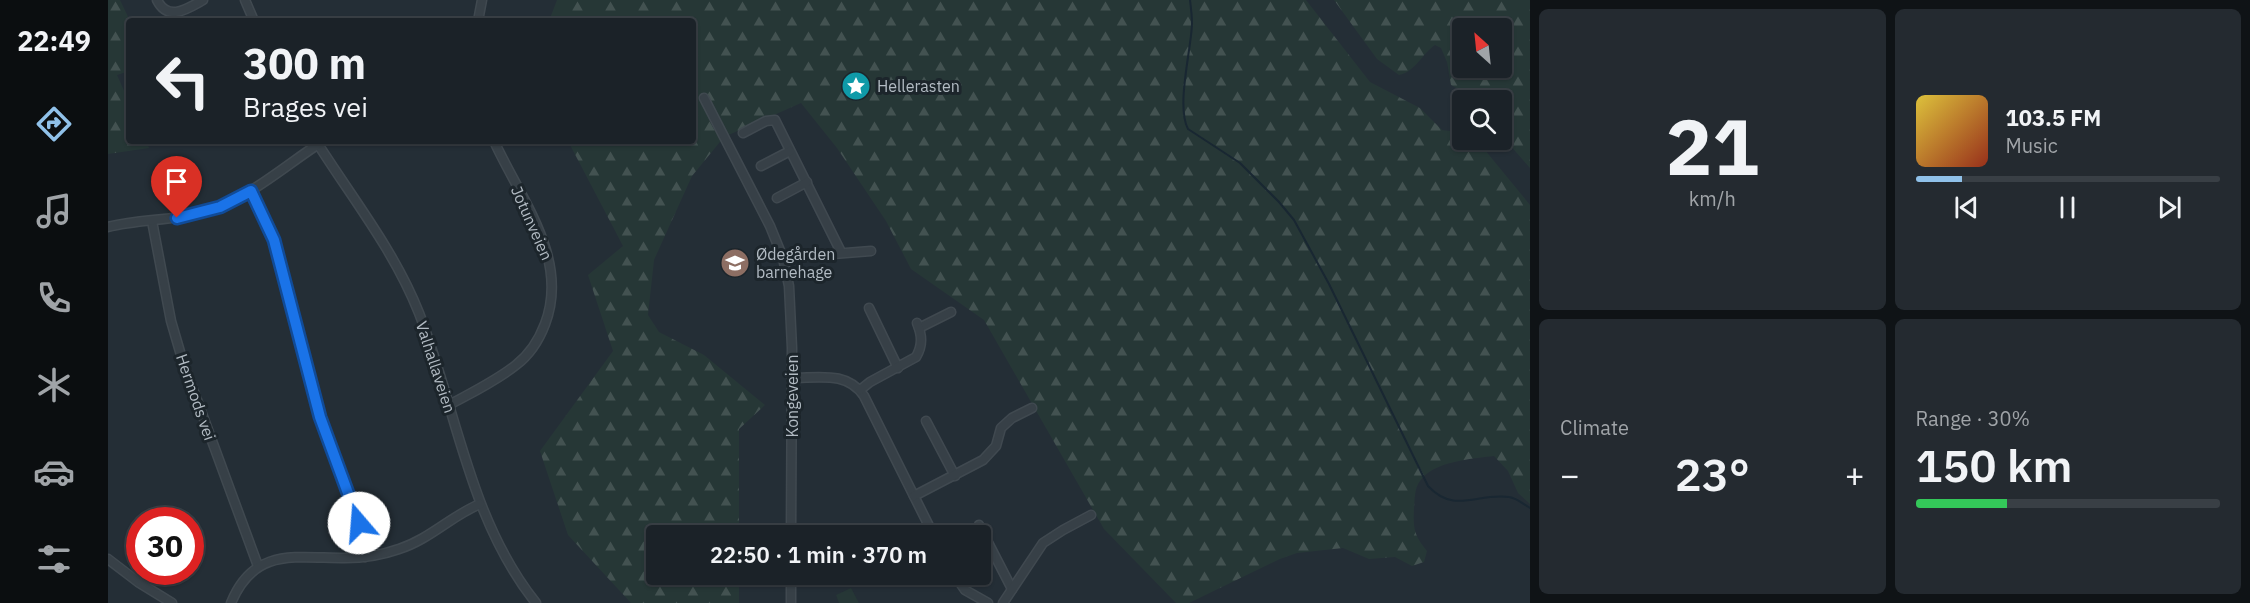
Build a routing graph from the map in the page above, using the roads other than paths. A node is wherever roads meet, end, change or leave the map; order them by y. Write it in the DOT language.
graph roads {
  1 [pos="157,0"];
  2 [pos="203,0"];
  3 [pos="245,0"];
  4 [pos="482,0"];
  5 [pos="253,18"];
  6 [pos="479,18"];
  7 [pos="704,98"];
  8 [pos="743,133"];
  9 [pos="316,144"];
  10 [pos="320,144"];
  11 [pos="495,144"];
  12 [pos="790,151"];
  13 [pos="761,166"];
  14 [pos="807,182"];
  15 [pos="251,191"];
  16 [pos="777,198"];
  17 [pos="152,221"];
  18 [pos="108,227"];
  19 [pos="871,251"];
  20 [pos="841,252"];
  21 [pos="783,258"];
  22 [pos="869,309"];
  23 [pos="951,312"];
  24 [pos="898,368"];
  25 [pos="792,378"];
  26 [pos="860,390"];
  27 [pos="449,405"];
  28 [pos="1032,408"];
  29 [pos="926,421"];
  30 [pos="991,422"];
  31 [pos="1000,430"];
  32 [pos="955,476"];
  33 [pos="914,496"];
  34 [pos="480,504"];
  35 [pos="1091,515"];
  36 [pos="790,525"];
  37 [pos="928,525"];
  38 [pos="991,548"];
  39 [pos="365,557"];
  40 [pos="108,559"];
  41 [pos="258,566"];
  42 [pos="791,585"];
  43 [pos="960,585"];
  44 [pos="1012,589"];
  45 [pos="172,603"];
  46 [pos="231,603"];
  47 [pos="536,603"];
  48 [pos="791,603"];
  49 [pos="988,603"];
  50 [pos="1003,603"];
  1 -- 2 [label="street"];
  3 -- 5 [label="street"];
  4 -- 6 [label="street"];
  7 -- 21 [label="street, Kongeveien"];
  8 -- 12 [label="street"];
  9 -- 15 [label="street"];
  10 -- 27 [label="street, Valhallaveien"];
  11 -- 27 [label="street, Jotunveien"];
  12 -- 13 [label="street"];
  12 -- 14 [label="street"];
  14 -- 16 [label="street"];
  14 -- 20 [label="street"];
  15 -- 17 [label="street"];
  15 -- 39 [label="street"];
  17 -- 18 [label="street"];
  17 -- 41 [label="street, Hermods vei"];
  19 -- 20 [label="street"];
  20 -- 21 [label="street"];
  21 -- 25 [label="street, Kongeveien"];
  22 -- 24 [label="street"];
  23 -- 24 [label="street"];
  24 -- 26 [label="street"];
  25 -- 26 [label="street"];
  25 -- 36 [label="street, Kongeveien"];
  26 -- 33 [label="street"];
  27 -- 34 [label="street, Valhallaveien"];
  28 -- 31 [label="street"];
  29 -- 32 [label="street"];
  30 -- 31 [label="street"];
  31 -- 32 [label="street"];
  32 -- 33 [label="street"];
  33 -- 37 [label="street"];
  34 -- 39 [label="street"];
  34 -- 47 [label="street, Valhallaveien"];
  35 -- 44 [label="street"];
  38 -- 44 [label="street"];
  39 -- 41 [label="street"];
  40 -- 45 [label="street"];
  41 -- 46 [label="street"];
  42 -- 48 [label="street"];
  43 -- 49 [label="street"];
  44 -- 50 [label="street"];
}
